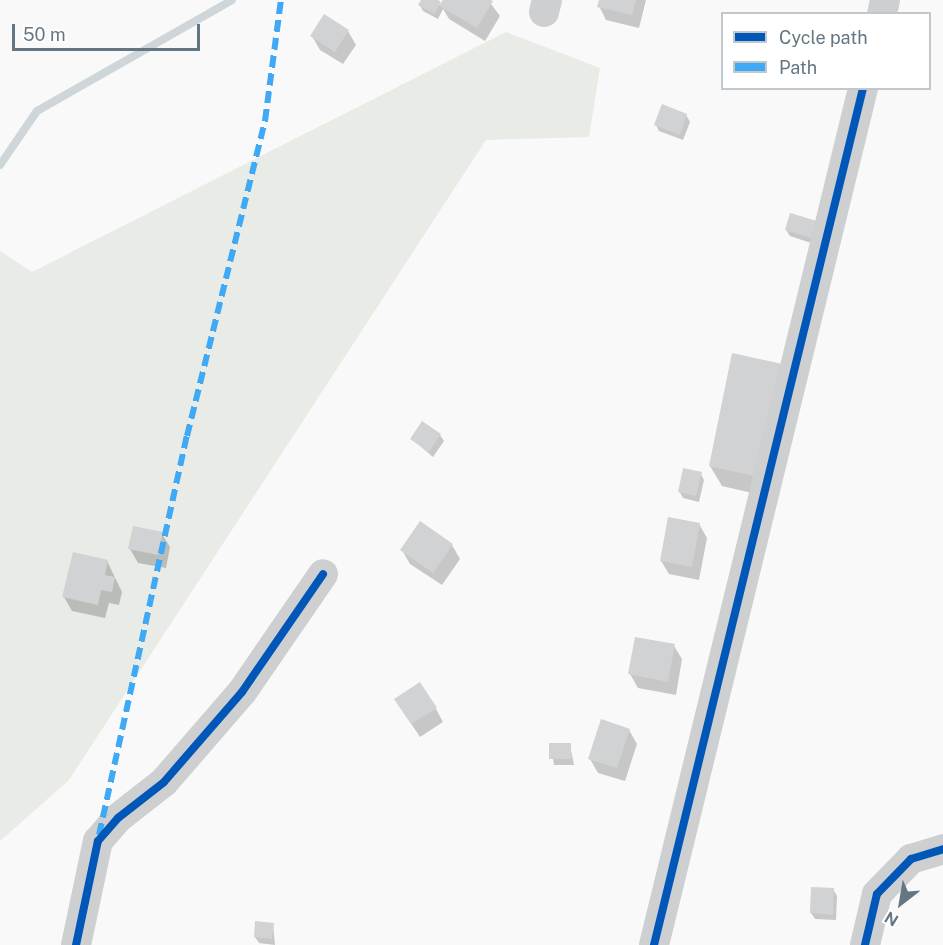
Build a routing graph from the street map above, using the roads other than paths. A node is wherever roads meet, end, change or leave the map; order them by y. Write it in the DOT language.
graph roads {
  1 [pos="863,90"];
  2 [pos="322,574"];
  3 [pos="943,849"];
  4 [pos="76,945"];
  5 [pos="654,945"];
  6 [pos="865,945"];
  1 -- 5 [label="street"];
  2 -- 4 [label="street"];
  3 -- 6 [label="street"];
}
